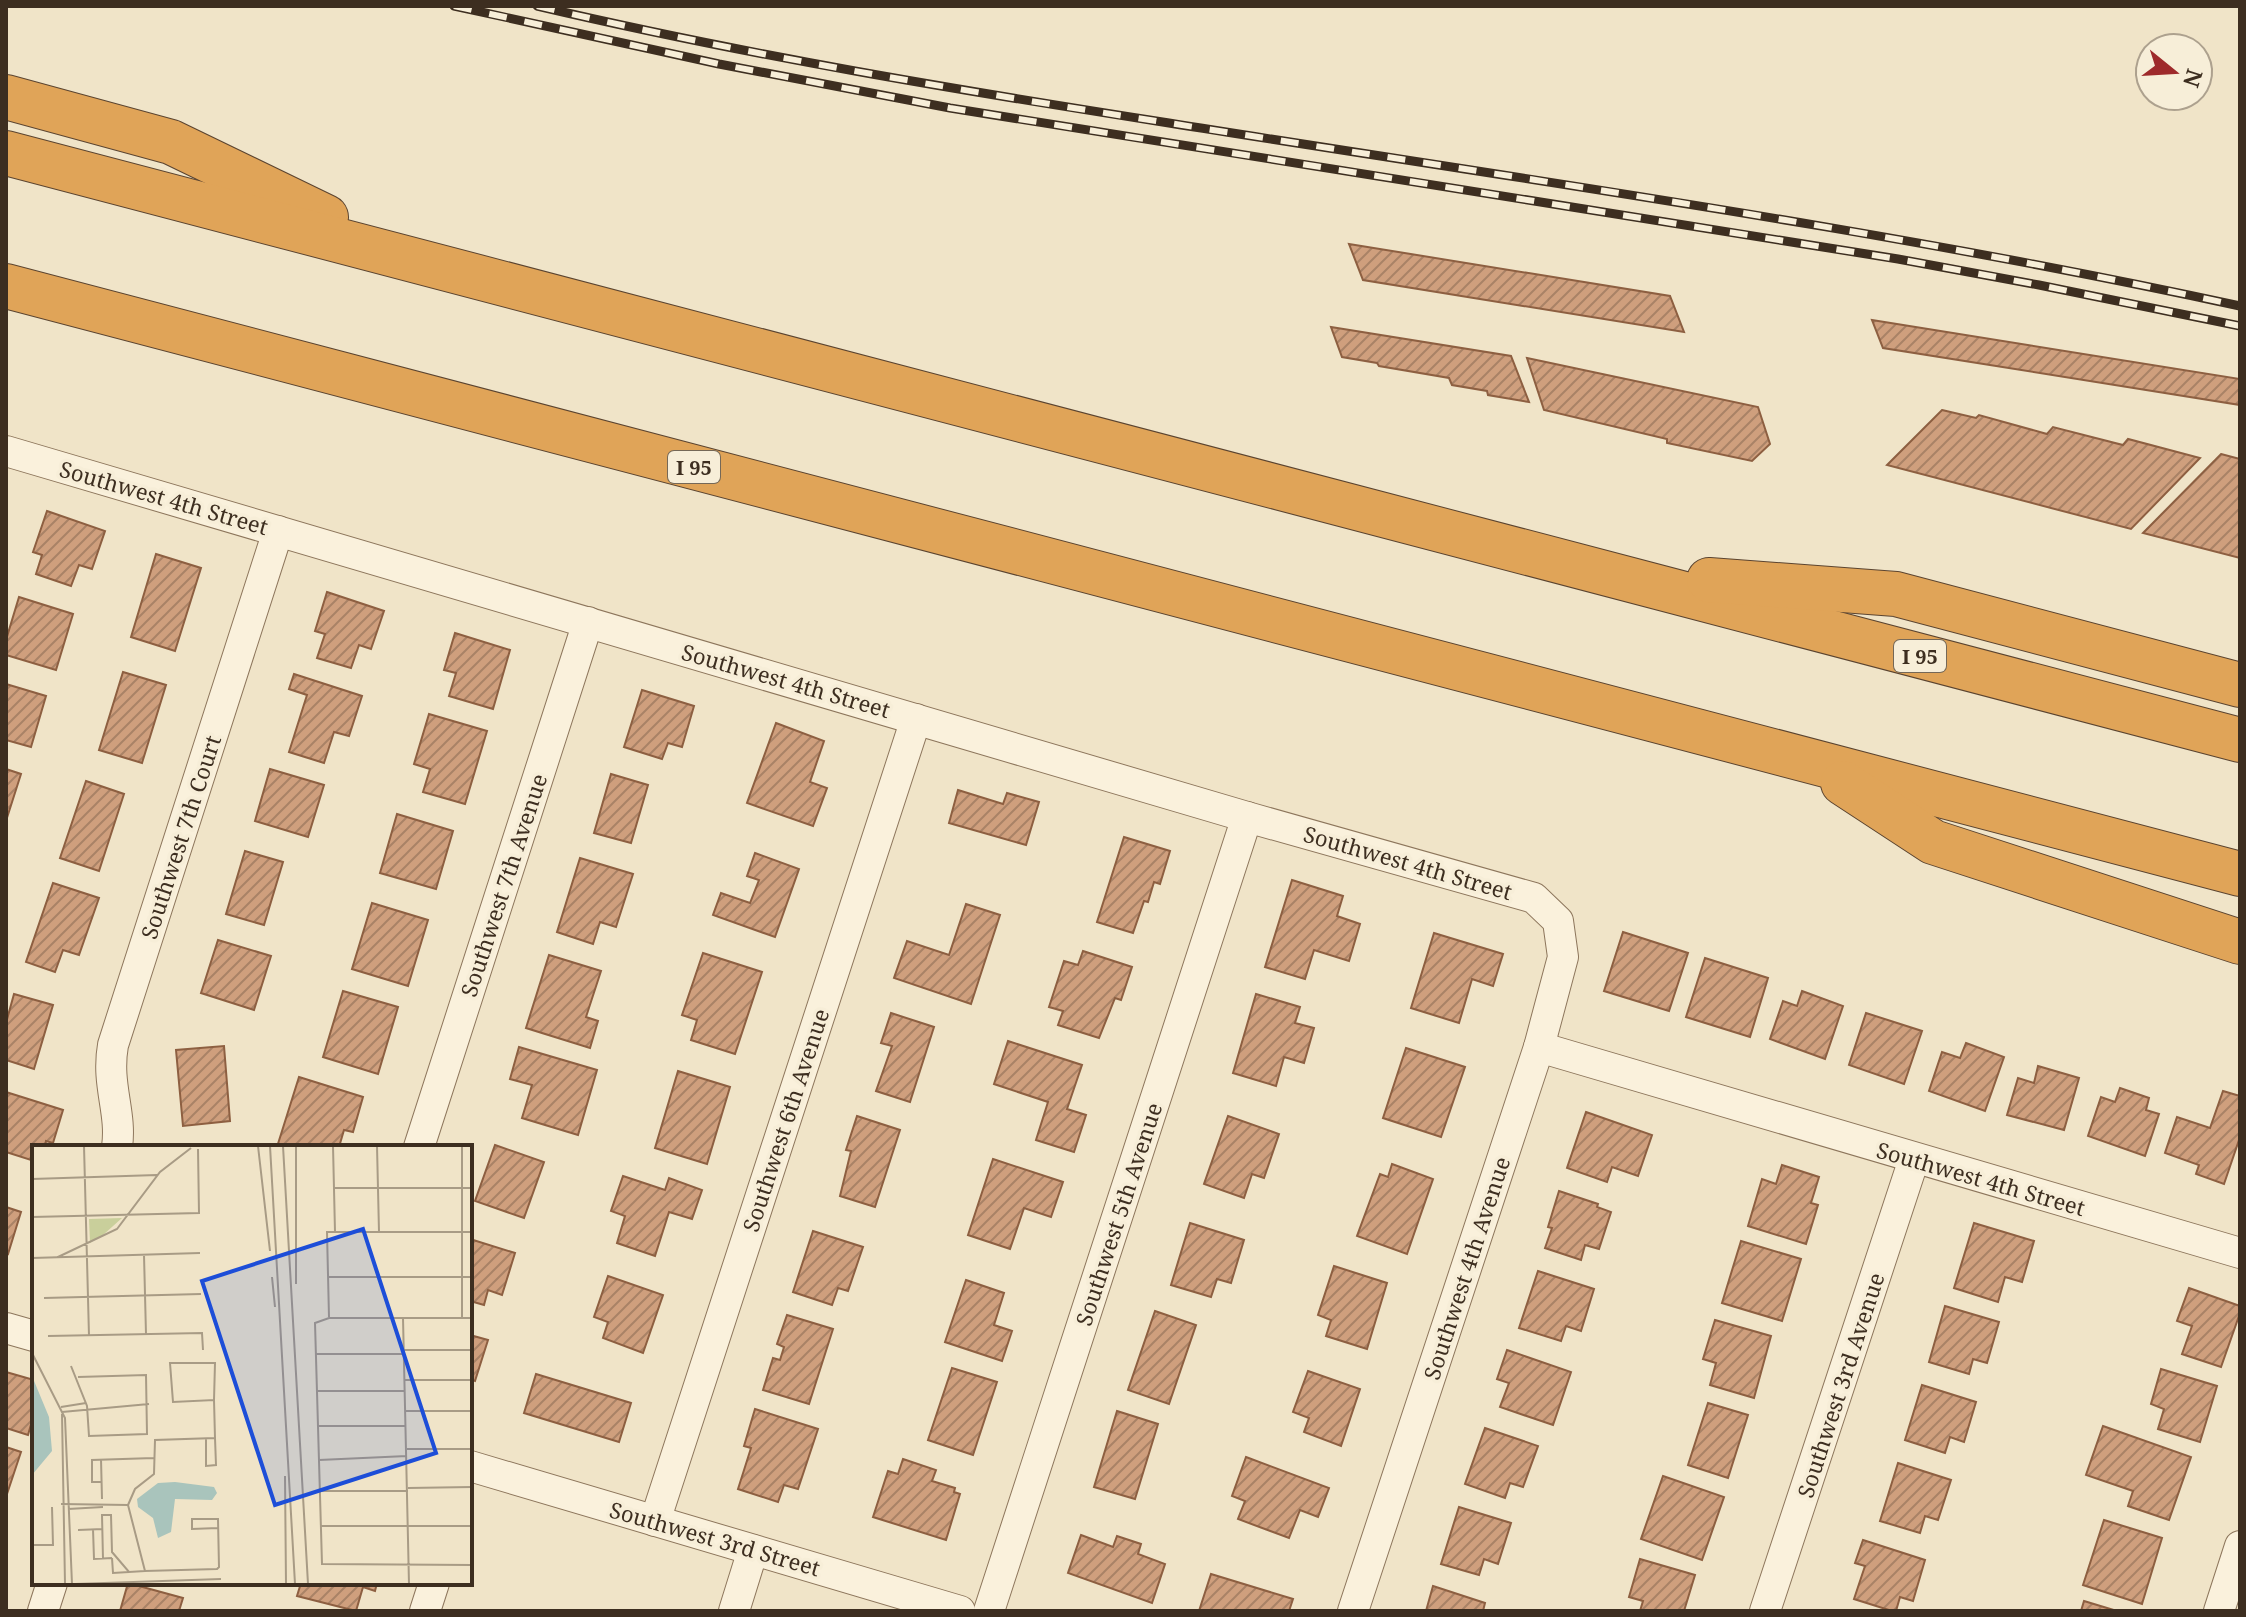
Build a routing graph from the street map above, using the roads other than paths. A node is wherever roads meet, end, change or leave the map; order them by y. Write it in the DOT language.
graph roads {
  1 [pos="6,97"];
  2 [pos="6,153"];
  3 [pos="415,261"];
  4 [pos="6,286"];
  5 [pos="6,451"];
  6 [pos="278,531"];
  7 [pos="1599,572"];
  8 [pos="588,622"];
  9 [pos="2240,685"];
  10 [pos="916,719"];
  11 [pos="2240,740"];
  12 [pos="1811,762"];
  13 [pos="1247,817"];
  14 [pos="2240,874"];
  15 [pos="1558,921"];
  16 [pos="2240,942"];
  17 [pos="1539,1047"];
  18 [pos="117,1145"];
  19 [pos="420,1145"];
  20 [pos="1914,1159"];
  21 [pos="2240,1253"];
  22 [pos="6,1328"];
  23 [pos="32,1335"];
  24 [pos="472,1469"];
  25 [pos="655,1521"];
  26 [pos="2240,1546"];
  27 [pos="753,1550"];
  28 [pos="51,1585"];
  29 [pos="433,1585"];
  30 [pos="43,1611"];
  31 [pos="425,1611"];
  32 [pos="734,1611"];
  33 [pos="960,1611"];
  34 [pos="989,1611"];
  35 [pos="1353,1611"];
  36 [pos="1765,1611"];
  37 [pos="2219,1611"];
  1 -- 3 [label="highway"];
  2 -- 3 [label="highway, I 95"];
  3 -- 7 [label="highway, I 95"];
  4 -- 12 [label="highway, I 95"];
  5 -- 6 [label="street, Southwest 4th Street"];
  6 -- 8 [label="street, Southwest 4th Street"];
  6 -- 18 [label="street, Southwest 7th Court"];
  7 -- 9 [label="highway"];
  7 -- 11 [label="highway, I 95"];
  8 -- 10 [label="street, Southwest 4th Street"];
  8 -- 19 [label="street, Southwest 7th Avenue"];
  10 -- 13 [label="street, Southwest 4th Street"];
  10 -- 25 [label="street, Southwest 6th Avenue"];
  12 -- 14 [label="highway, I 95"];
  12 -- 16 [label="highway"];
  13 -- 15 [label="street, Southwest 4th Street"];
  13 -- 34 [label="street, Southwest 5th Avenue"];
  15 -- 17 [label="street, Southwest 4th Avenue"];
  17 -- 20 [label="street, Southwest 4th Street"];
  17 -- 35 [label="street, Southwest 4th Avenue"];
  20 -- 21 [label="street, Southwest 4th Street"];
  20 -- 36 [label="street, Southwest 3rd Avenue"];
  22 -- 23 [label="street"];
  24 -- 25 [label="street, Southwest 3rd Street"];
  25 -- 27 [label="street, Southwest 3rd Street"];
  26 -- 37 [label="street"];
  27 -- 32 [label="street"];
  27 -- 33 [label="street, Southwest 3rd Street"];
  28 -- 30 [label="street"];
  29 -- 31 [label="street"];
}
